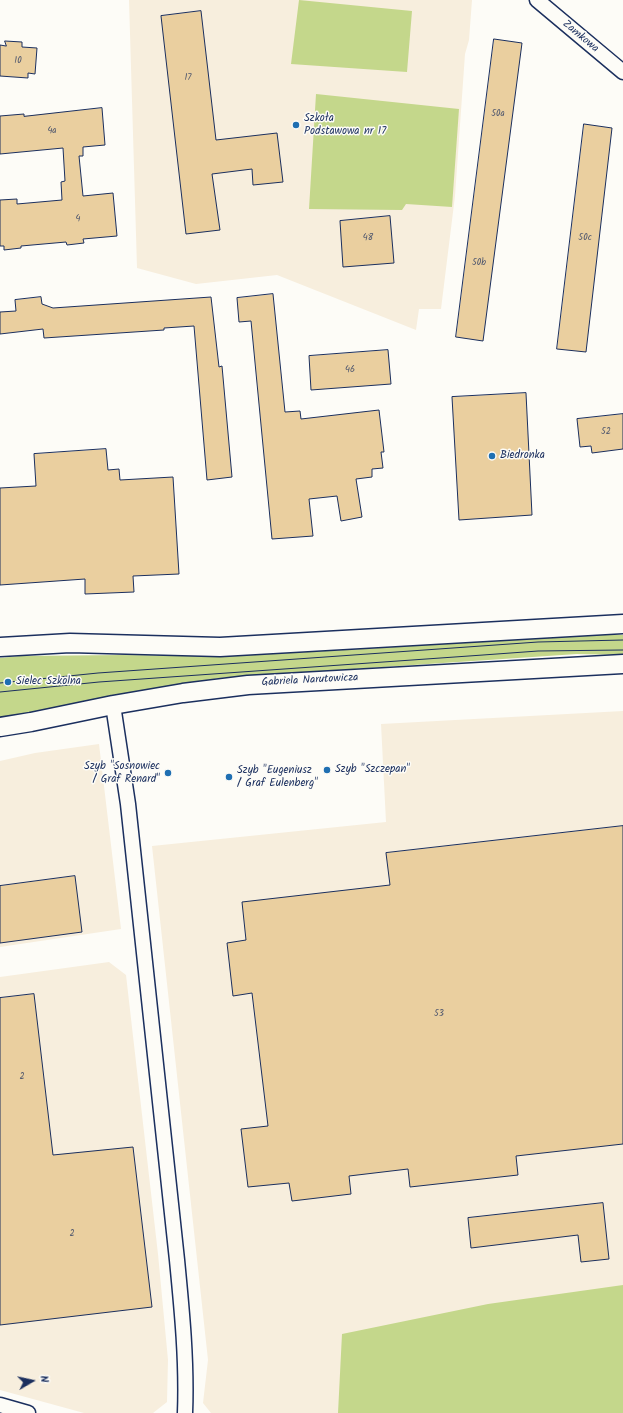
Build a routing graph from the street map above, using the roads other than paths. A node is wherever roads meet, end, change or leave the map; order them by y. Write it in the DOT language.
graph roads {
  1 [pos="537,0"];
  2 [pos="623,72"];
  3 [pos="623,624"];
  4 [pos="0,647"];
  5 [pos="623,664"];
  6 [pos="113,705"];
  7 [pos="0,727"];
  8 [pos="0,1405"];
  9 [pos="28,1413"];
  10 [pos="185,1413"];
  1 -- 2 [label="street, Zamkowa"];
  3 -- 4 [label="street"];
  5 -- 6 [label="street, Gabriela Narutowicza"];
  6 -- 7 [label="street, Gabriela Narutowicza"];
  6 -- 10 [label="street"];
  8 -- 9 [label="street"];
}
